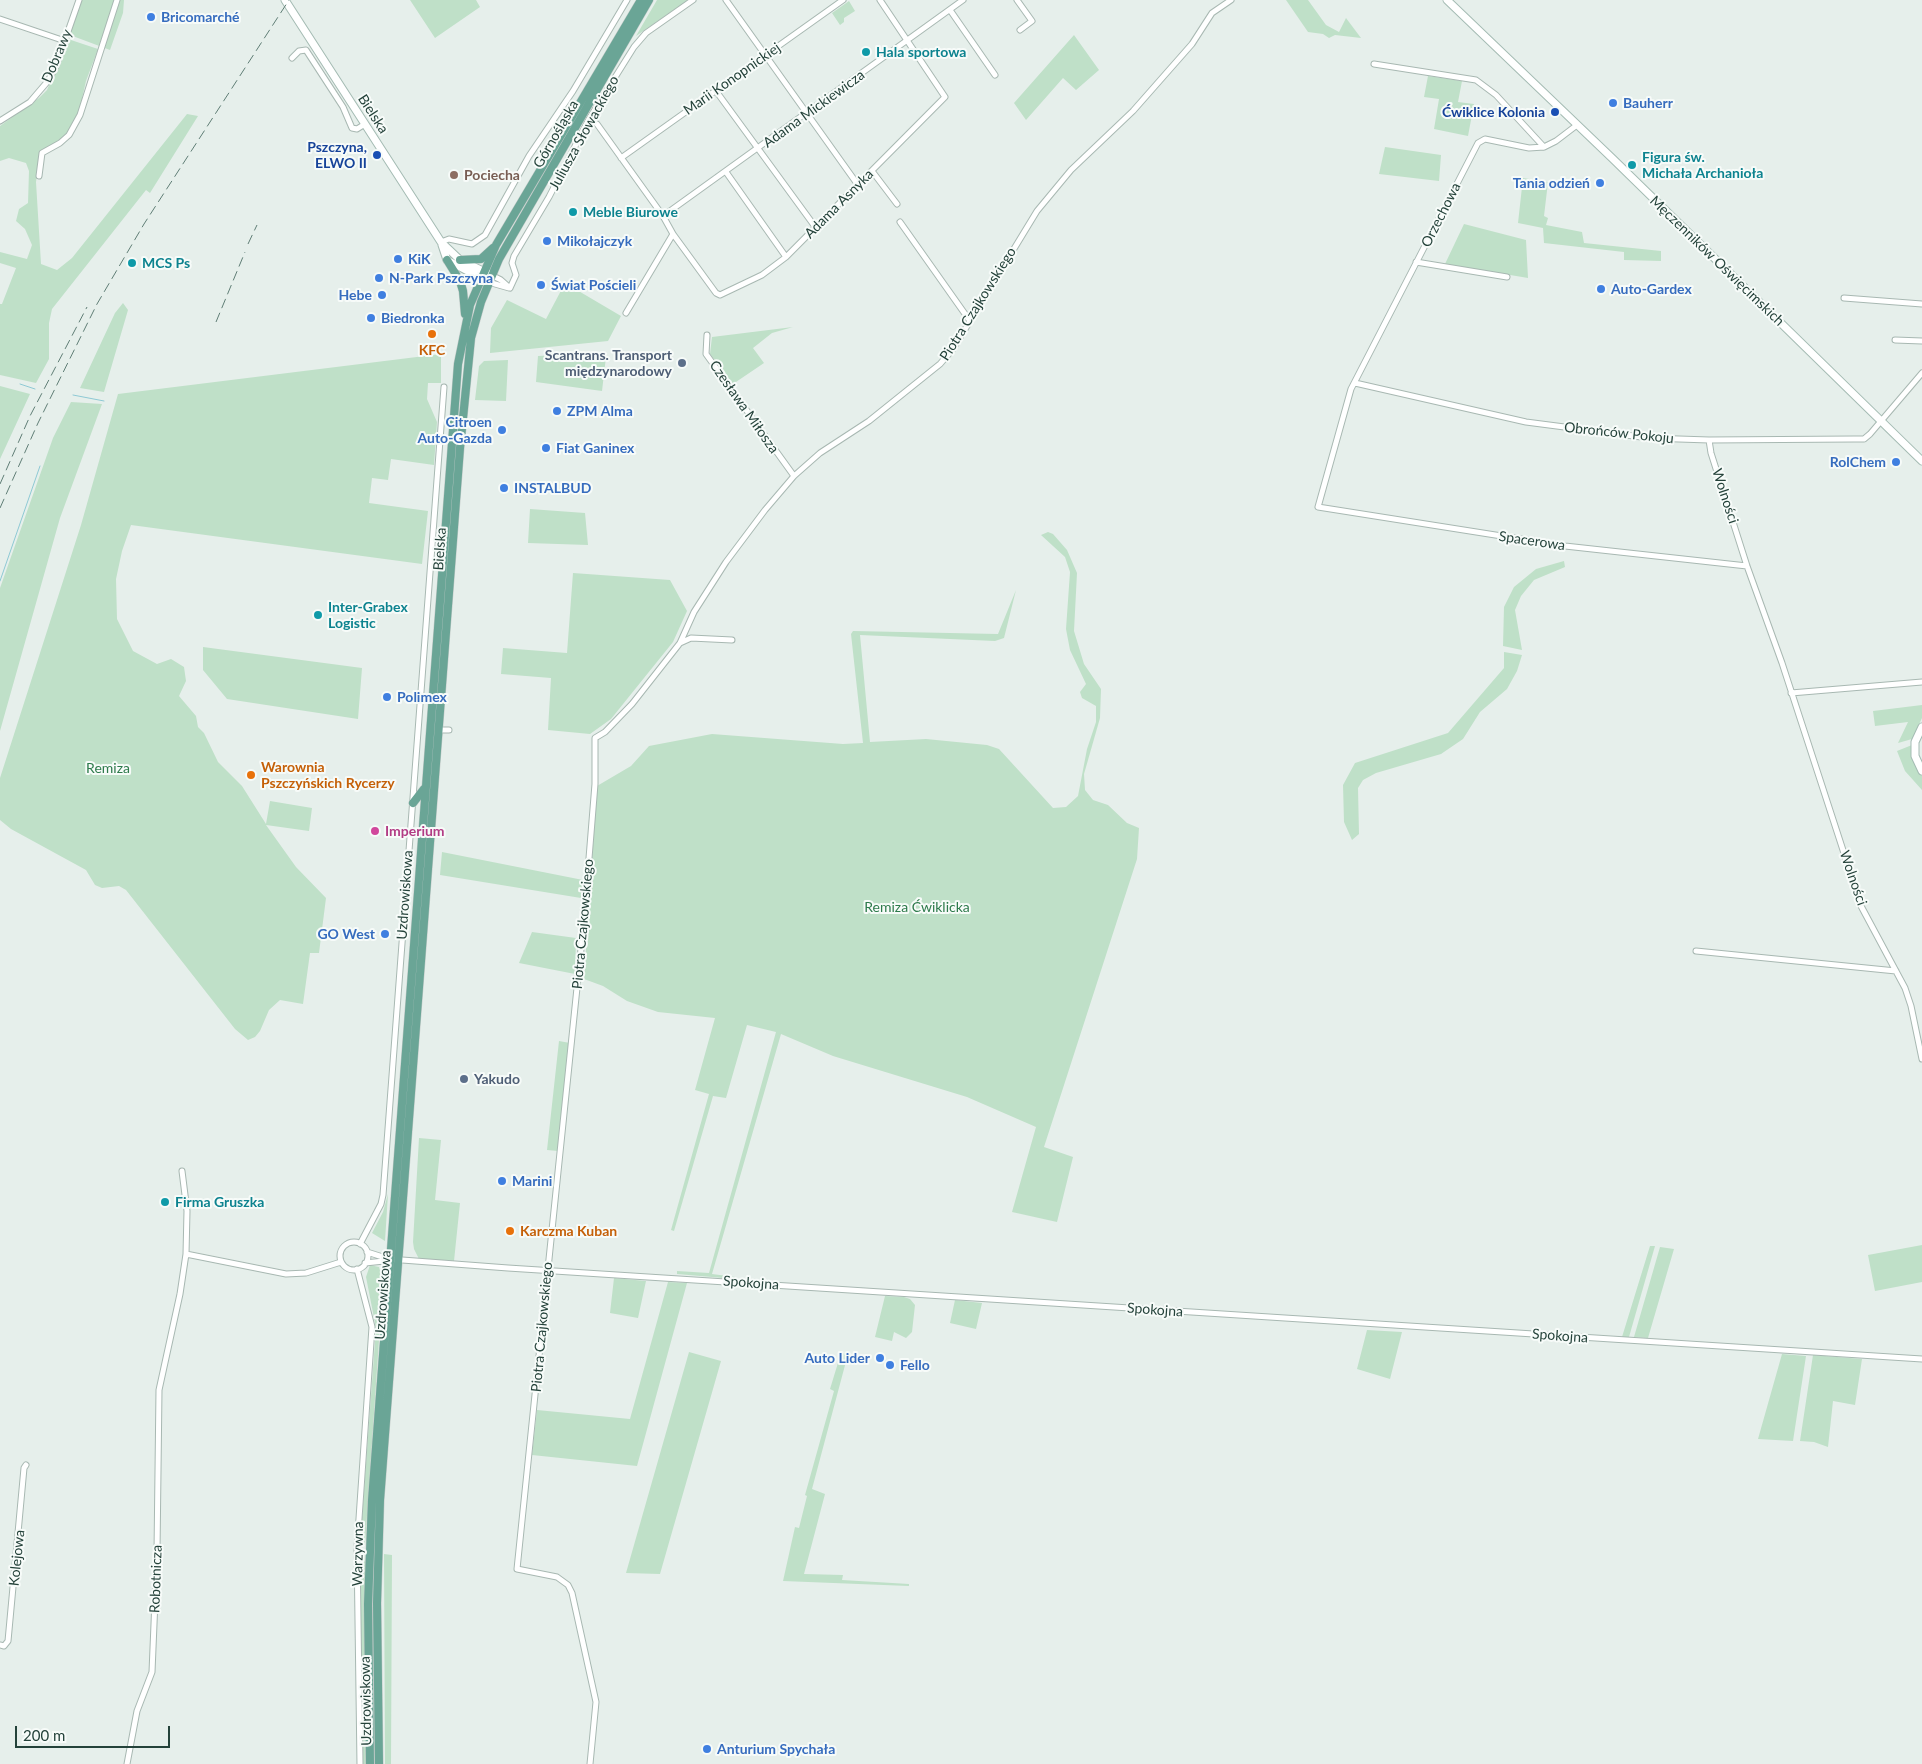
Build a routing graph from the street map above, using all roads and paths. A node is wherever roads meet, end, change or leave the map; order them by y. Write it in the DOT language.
graph roads {
  1 [pos="79,0"];
  2 [pos="116,0"];
  3 [pos="285,0"];
  4 [pos="627,0"];
  5 [pos="642,0"];
  6 [pos="649,0"];
  7 [pos="693,0"];
  8 [pos="726,0"];
  9 [pos="843,0"];
  10 [pos="880,0"];
  11 [pos="963,0"];
  12 [pos="1017,0"];
  13 [pos="1231,0"];
  14 [pos="1447,0"];
  15 [pos="950,10"];
  16 [pos="0,19"];
  17 [pos="1020,30"];
  18 [pos="65,40"];
  19 [pos="909,40"];
  20 [pos="597,50"];
  21 [pos="765,56"];
  22 [pos="608,57"];
  23 [pos="292,58"];
  24 [pos="1374,64"];
  25 [pos="995,75"];
  26 [pos="716,91"];
  27 [pos="0,112"];
  28 [pos="807,114"];
  29 [pos="589,119"];
  30 [pos="2,120"];
  31 [pos="365,124"];
  32 [pos="1578,125"];
  33 [pos="1544,147"];
  34 [pos="758,149"];
  35 [pos="621,158"];
  36 [pos="872,171"];
  37 [pos="726,172"];
  38 [pos="39,176"];
  39 [pos="858,185"];
  40 [pos="897,204"];
  41 [pos="663,216"];
  42 [pos="900,222"];
  43 [pos="816,228"];
  44 [pos="673,234"];
  45 [pos="441,242"];
  46 [pos="496,246"];
  47 [pos="786,257"];
  48 [pos="447,260"];
  49 [pos="460,260"];
  50 [pos="1416,262"];
  51 [pos="482,275"];
  52 [pos="1507,277"];
  53 [pos="490,278"];
  54 [pos="1844,298"];
  55 [pos="1922,304"];
  56 [pos="626,313"];
  57 [pos="465,321"];
  58 [pos="970,321"];
  59 [pos="707,335"];
  60 [pos="1896,340"];
  61 [pos="1922,341"];
  62 [pos="1922,373"];
  63 [pos="1355,383"];
  64 [pos="444,388"];
  65 [pos="1882,422"];
  66 [pos="1709,440"];
  67 [pos="1922,461"];
  68 [pos="794,476"];
  69 [pos="1318,507"];
  70 [pos="1747,566"];
  71 [pos="732,640"];
  72 [pos="680,643"];
  73 [pos="1922,682"];
  74 [pos="1792,693"];
  75 [pos="1922,727"];
  76 [pos="438,730"];
  77 [pos="449,730"];
  78 [pos="1922,771"];
  79 [pos="424,787"];
  80 [pos="413,803"];
  81 [pos="422,829"];
  82 [pos="431,829"];
  83 [pos="1696,951"];
  84 [pos="1896,971"];
  85 [pos="1922,1059"];
  86 [pos="182,1171"];
  87 [pos="360,1244"];
  88 [pos="367,1252"];
  89 [pos="186,1254"];
  90 [pos="389,1258"];
  91 [pos="398,1259"];
  92 [pos="341,1262"];
  93 [pos="366,1263"];
  94 [pos="357,1269"];
  95 [pos="547,1269"];
  96 [pos="1922,1359"];
  97 [pos="26,1466"];
  98 [pos="0,1645"];
  99 [pos="127,1764"];
  100 [pos="360,1764"];
  101 [pos="370,1764"];
  102 [pos="379,1764"];
  103 [pos="590,1764"];
  1 -- 18 [label="street, Dobrawy"];
  2 -- 38 [label="street"];
  3 -- 31 [label="main road, Bielska"];
  4 -- 20 [label="street"];
  5 -- 22 [label="main road, Górnośląska"];
  6 -- 53 [label="main road, Górnośląska"];
  7 -- 29 [label="street, Juliusza Słowackiego"];
  8 -- 21 [label="street"];
  9 -- 21 [label="street, Marii Konopnickiej"];
  10 -- 19 [label="street"];
  11 -- 15 [label="street, Adama Mickiewicza"];
  12 -- 17 [label="street"];
  13 -- 58 [label="street, Piotra Czajkowskiego"];
  14 -- 32 [label="main road, Męczenników Oświęcimskich"];
  15 -- 19 [label="street, Adama Mickiewicza"];
  15 -- 25 [label="street"];
  16 -- 18 [label="street"];
  18 -- 30 [label="street, Dobrawy"];
  19 -- 28 [label="street, Adama Mickiewicza"];
  19 -- 36 [label="street, Adama Asnyka"];
  20 -- 22 [label="street"];
  20 -- 45 [label="street"];
  21 -- 26 [label="street, Marii Konopnickiej"];
  21 -- 28 [label="street"];
  22 -- 46 [label="main road, Górnośląska"];
  23 -- 31 [label="street"];
  24 -- 33 [label="street"];
  26 -- 34 [label="street"];
  26 -- 35 [label="street, Marii Konopnickiej"];
  27 -- 30 [label="street"];
  28 -- 34 [label="street, Adama Mickiewicza"];
  28 -- 39 [label="street"];
  29 -- 35 [label="street"];
  29 -- 53 [label="street, Juliusza Słowackiego"];
  31 -- 45 [label="main road, Bielska"];
  32 -- 33 [label="street"];
  32 -- 65 [label="main road, Męczenników Oświęcimskich"];
  33 -- 50 [label="street, Orzechowa"];
  34 -- 37 [label="street, Adama Mickiewicza"];
  34 -- 43 [label="street"];
  35 -- 41 [label="street"];
  36 -- 39 [label="street, Adama Asnyka"];
  36 -- 40 [label="street"];
  37 -- 41 [label="street, Adama Mickiewicza"];
  37 -- 47 [label="street"];
  39 -- 43 [label="street, Adama Asnyka"];
  41 -- 44 [label="street"];
  42 -- 58 [label="street"];
  43 -- 47 [label="street, Adama Asnyka"];
  44 -- 47 [label="street, Adama Asnyka"];
  44 -- 56 [label="street"];
  45 -- 48 [label="main road, Bielska"];
  45 -- 49 [label="main road, Bielska"];
  46 -- 49 [label="main road"];
  46 -- 51 [label="main road, Górnośląska"];
  48 -- 51 [label="main road, Bielska"];
  48 -- 57 [label="main road"];
  49 -- 51 [label="main road, Bielska"];
  50 -- 52 [label="street"];
  50 -- 63 [label="street, Orzechowa"];
  51 -- 53 [label="main road, Bielska"];
  51 -- 57 [label="main road, Bielska"];
  53 -- 76 [label="main road, Bielska"];
  54 -- 55 [label="street"];
  57 -- 79 [label="main road, Bielska"];
  58 -- 68 [label="street, Piotra Czajkowskiego"];
  59 -- 68 [label="street, Czesława Miłosza"];
  60 -- 61 [label="street"];
  62 -- 65 [label="street, Obrońców Pokoju"];
  63 -- 66 [label="street, Obrońców Pokoju"];
  63 -- 69 [label="street, Orzechowa"];
  64 -- 80 [label="street"];
  65 -- 66 [label="street, Obrońców Pokoju"];
  65 -- 67 [label="main road, Męczenników Oświęcimskich"];
  66 -- 70 [label="street, Wolności"];
  68 -- 72 [label="street, Piotra Czajkowskiego"];
  69 -- 70 [label="street, Spacerowa"];
  70 -- 74 [label="street, Wolności"];
  71 -- 72 [label="street"];
  72 -- 95 [label="street, Piotra Czajkowskiego"];
  73 -- 74 [label="street"];
  74 -- 84 [label="street, Wolności"];
  75 -- 78 [label="main road"];
  76 -- 77 [label="street"];
  76 -- 82 [label="main road, Bielska"];
  79 -- 80 [label="main road"];
  79 -- 81 [label="main road, Bielska"];
  80 -- 87 [label="street"];
  81 -- 90 [label="main road, Uzdrowiskowa"];
  82 -- 91 [label="main road, Uzdrowiskowa"];
  83 -- 84 [label="street"];
  84 -- 85 [label="street, Wolności"];
  86 -- 89 [label="street, Robotnicza"];
  87 -- 88 [label="street"];
  87 -- 92 [label="street"];
  88 -- 90 [label="street"];
  88 -- 93 [label="street"];
  89 -- 92 [label="street"];
  89 -- 99 [label="street, Robotnicza"];
  90 -- 91 [label="street, Spokojna"];
  90 -- 93 [label="street"];
  90 -- 101 [label="main road, Uzdrowiskowa"];
  91 -- 95 [label="street, Spokojna"];
  91 -- 102 [label="main road, Uzdrowiskowa"];
  92 -- 94 [label="street"];
  93 -- 94 [label="street"];
  94 -- 100 [label="street, Warzywna"];
  95 -- 96 [label="street, Spokojna"];
  95 -- 103 [label="street, Piotra Czajkowskiego"];
  97 -- 98 [label="street, Kolejowa"];
}
